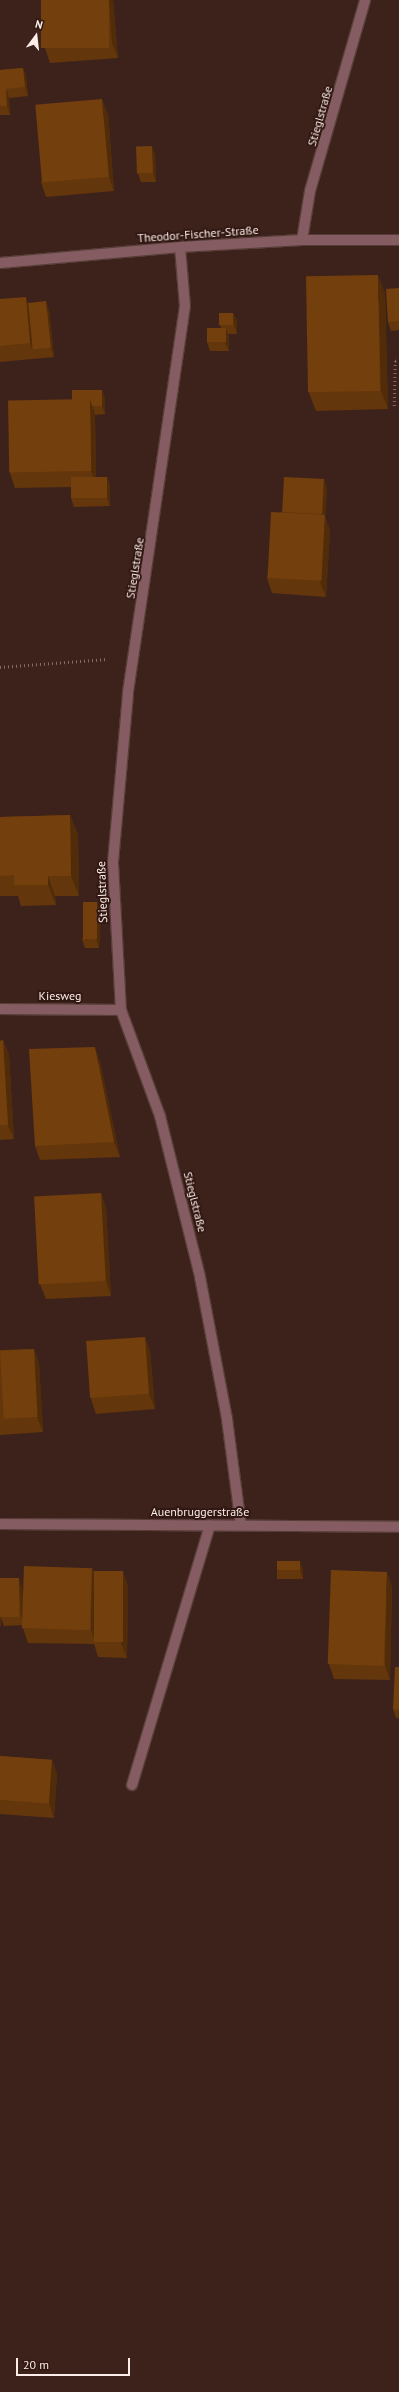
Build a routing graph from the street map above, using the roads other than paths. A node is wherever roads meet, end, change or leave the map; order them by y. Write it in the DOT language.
graph roads {
  1 [pos="365,0"];
  2 [pos="302,240"];
  3 [pos="399,240"];
  4 [pos="180,247"];
  5 [pos="0,263"];
  6 [pos="0,1009"];
  7 [pos="121,1010"];
  8 [pos="0,1524"];
  9 [pos="210,1525"];
  10 [pos="242,1525"];
  11 [pos="399,1527"];
  12 [pos="132,1785"];
  1 -- 2 [label="street, Stieglstraße"];
  2 -- 3 [label="street, Theodor-Fischer-Straße"];
  2 -- 4 [label="street, Theodor-Fischer-Straße"];
  4 -- 5 [label="street, Theodor-Fischer-Straße"];
  4 -- 7 [label="street, Stieglstraße"];
  6 -- 7 [label="street, Kiesweg"];
  7 -- 10 [label="street, Stieglstraße"];
  8 -- 9 [label="street, Auenbruggerstraße"];
  9 -- 10 [label="street, Auenbruggerstraße"];
  9 -- 12 [label="street"];
  10 -- 11 [label="street, Auenbruggerstraße"];
}
